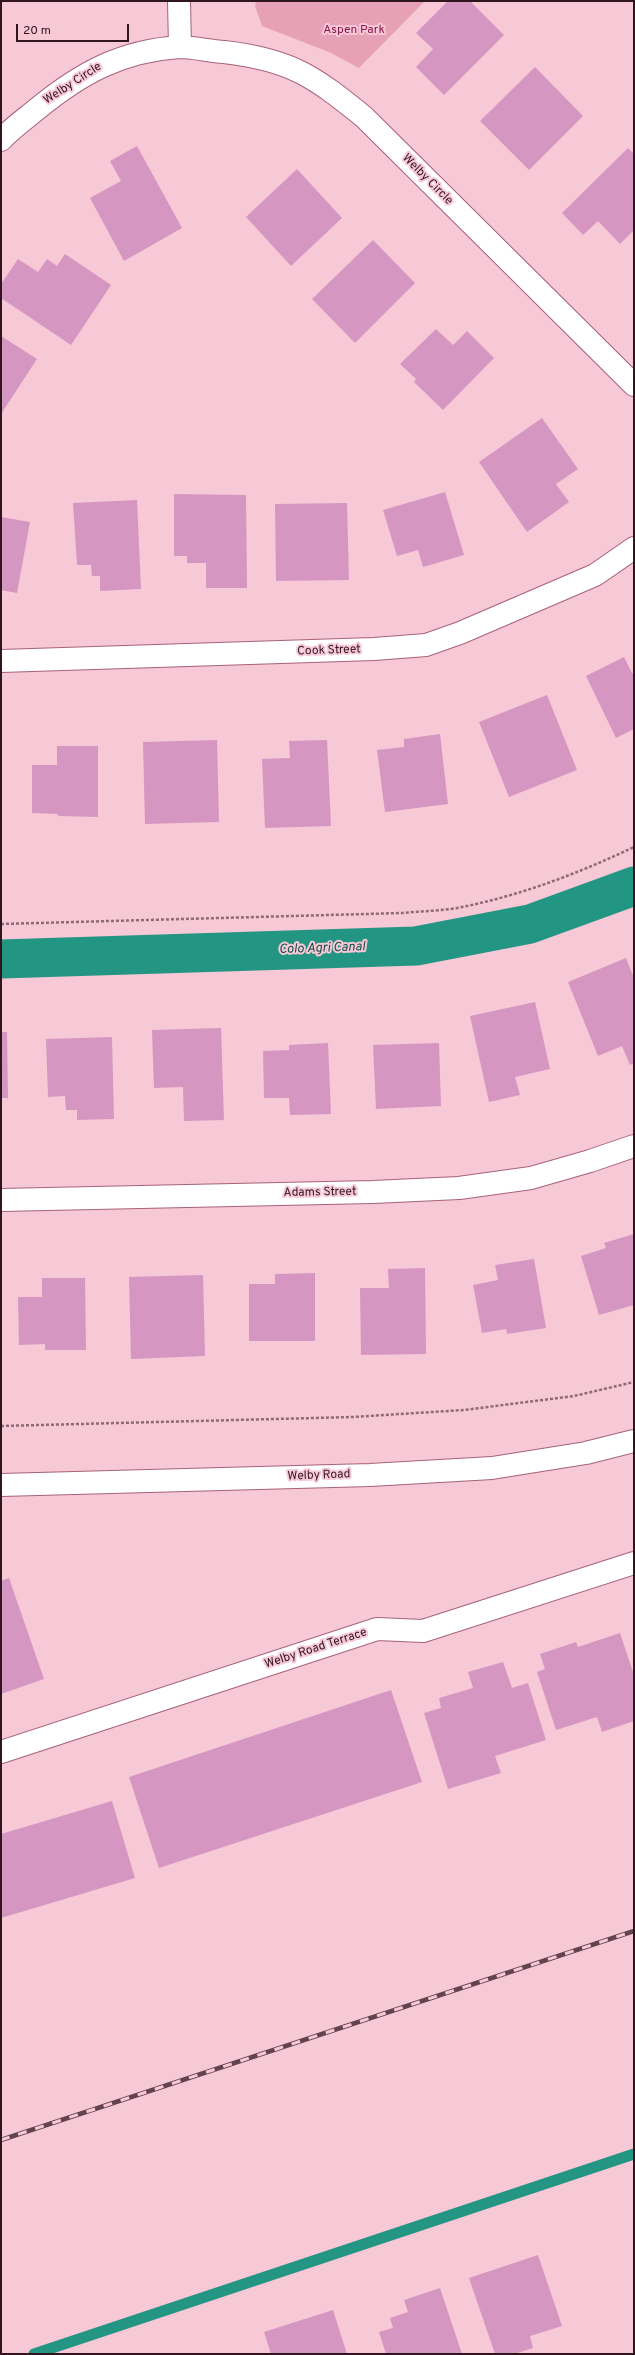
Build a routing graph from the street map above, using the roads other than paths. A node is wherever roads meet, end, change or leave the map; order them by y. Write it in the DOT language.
graph roads {
  1 [pos="179,1"];
  2 [pos="180,47"];
  3 [pos="1,140"];
  4 [pos="634,385"];
  5 [pos="634,548"];
  6 [pos="1,661"];
  7 [pos="634,1146"];
  8 [pos="1,1200"];
  9 [pos="634,1441"];
  10 [pos="1,1485"];
  11 [pos="634,1563"];
  12 [pos="1,1752"];
  1 -- 2 [label="street"];
  2 -- 3 [label="street, Welby Circle"];
  2 -- 4 [label="street, Welby Circle"];
  5 -- 6 [label="street, Cook Street"];
  7 -- 8 [label="street, Adams Street"];
  9 -- 10 [label="street, Welby Road"];
  11 -- 12 [label="street, Welby Road Terrace"];
}
